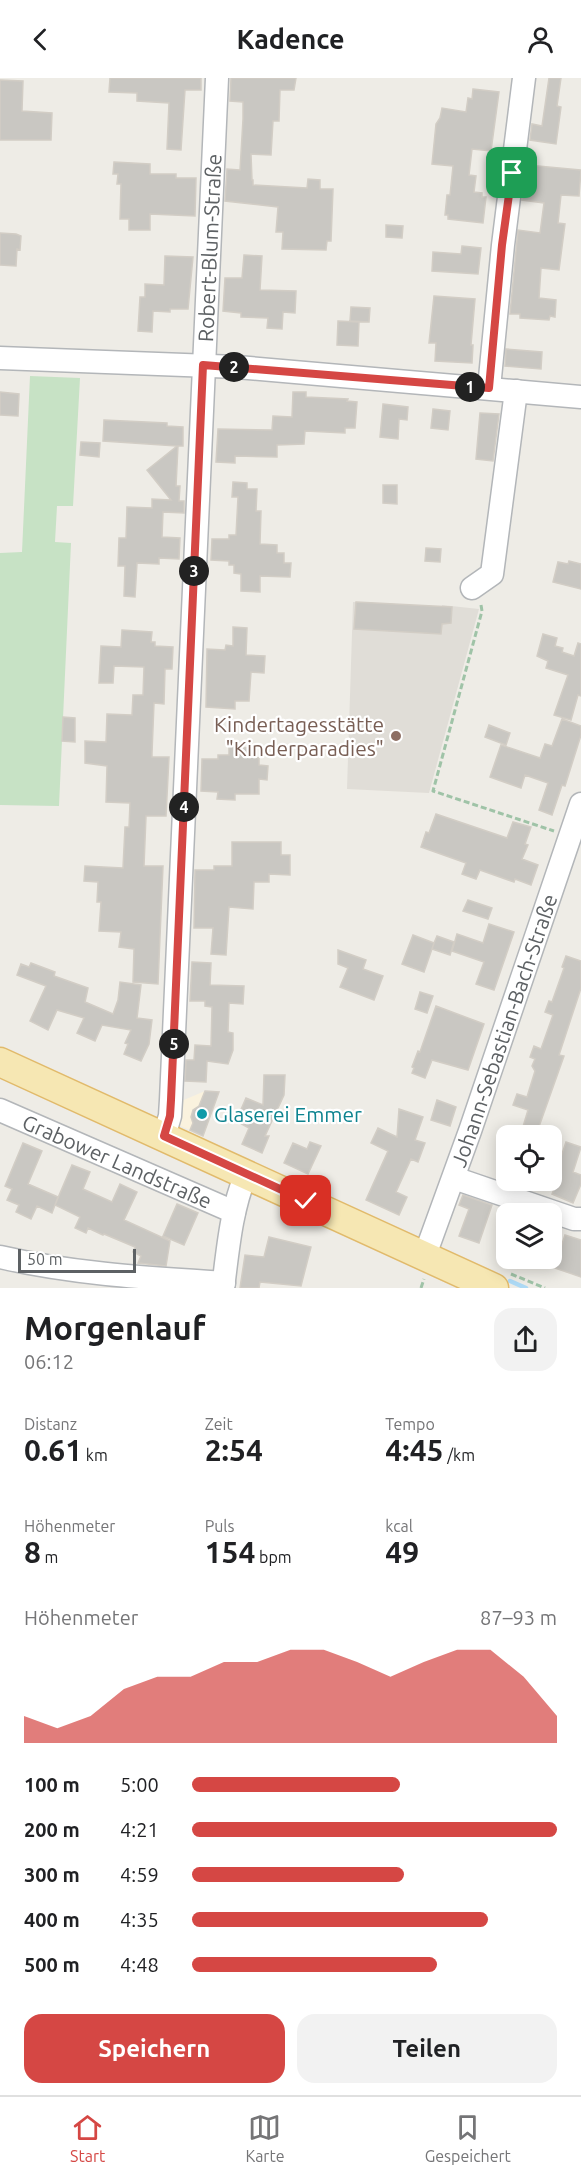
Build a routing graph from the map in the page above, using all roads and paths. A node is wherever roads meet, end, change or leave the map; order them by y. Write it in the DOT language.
graph roads {
  1 [pos="218,78"];
  2 [pos="524,78"];
  3 [pos="0,358"];
  4 [pos="203,365"];
  5 [pos="489,388"];
  6 [pos="516,391"];
  7 [pos="581,397"];
  8 [pos="472,588"];
  9 [pos="581,804"];
  10 [pos="570,836"];
  11 [pos="0,1062"];
  12 [pos="0,1110"];
  13 [pos="164,1136"];
  14 [pos="246,1174"];
  15 [pos="454,1178"];
  16 [pos="234,1212"];
  17 [pos="581,1219"];
  18 [pos="0,1257"];
  19 [pos="425,1265"];
  20 [pos="224,1286"];
  21 [pos="422,1288"];
  22 [pos="494,1288"];
  1 -- 4 [label="street, Robert-Blum-Straße"];
  2 -- 5 [label="street"];
  3 -- 4 [label="street"];
  4 -- 5 [label="street"];
  4 -- 13 [label="street, Robert-Blum-Straße"];
  5 -- 6 [label="street"];
  6 -- 7 [label="street"];
  6 -- 8 [label="street"];
  8 -- 10 [label="path"];
  9 -- 10 [label="street, Johann-Sebastian-Bach-Straße"];
  10 -- 15 [label="street, Johann-Sebastian-Bach-Straße"];
  11 -- 13 [label="main road, Grabower Landstraße"];
  12 -- 16 [label="street, Grabower Landstraße"];
  13 -- 14 [label="main road, Grabower Landstraße"];
  14 -- 16 [label="street"];
  14 -- 19 [label="main road, Grabower Landstraße"];
  15 -- 17 [label="street"];
  15 -- 19 [label="street, Johann-Sebastian-Bach-Straße"];
  16 -- 20 [label="street"];
  18 -- 20 [label="street"];
  19 -- 21 [label="path"];
  19 -- 22 [label="main road, Grabower Landstraße"];
}
